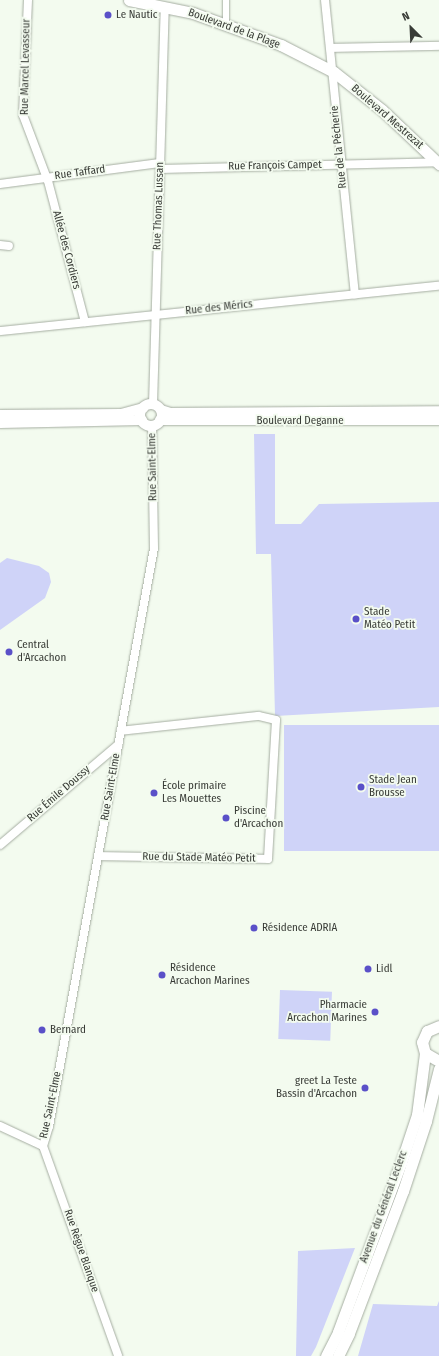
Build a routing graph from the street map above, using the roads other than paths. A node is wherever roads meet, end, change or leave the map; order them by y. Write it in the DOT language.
graph roads {
  1 [pos="28,0"];
  2 [pos="129,0"];
  3 [pos="226,0"];
  4 [pos="325,0"];
  5 [pos="165,8"];
  6 [pos="226,25"];
  7 [pos="439,46"];
  8 [pos="331,48"];
  9 [pos="334,72"];
  10 [pos="438,163"];
  11 [pos="341,165"];
  12 [pos="160,166"];
  13 [pos="46,178"];
  14 [pos="0,184"];
  15 [pos="439,286"];
  16 [pos="355,294"];
  17 [pos="155,316"];
  18 [pos="85,322"];
  19 [pos="0,331"];
  20 [pos="439,411"];
  21 [pos="154,413"];
  22 [pos="0,415"];
  23 [pos="439,420"];
  24 [pos="0,423"];
  25 [pos="121,731"];
  26 [pos="118,745"];
  27 [pos="0,845"];
  28 [pos="98,856"];
  29 [pos="439,1026"];
  30 [pos="425,1053"];
  31 [pos="439,1061"];
  32 [pos="439,1069"];
  33 [pos="0,1126"];
  34 [pos="43,1146"];
  35 [pos="118,1356"];
  36 [pos="326,1356"];
  37 [pos="338,1356"];
  1 -- 13 [label="street, Rue Marcel Levasseur"];
  2 -- 5 [label="main road, Boulevard de la Plage"];
  3 -- 6 [label="street"];
  4 -- 8 [label="street, Rue de la Pécherie"];
  5 -- 6 [label="main road, Boulevard de la Plage"];
  5 -- 12 [label="street, Rue Thomas Lussan"];
  6 -- 9 [label="main road, Boulevard de la Plage"];
  7 -- 8 [label="street"];
  8 -- 9 [label="street, Rue de la Pécherie"];
  9 -- 10 [label="main road, Boulevard Mestrezat"];
  9 -- 11 [label="street, Rue de la Pécherie"];
  10 -- 11 [label="street, Rue François Campet"];
  11 -- 12 [label="street, Rue François Campet"];
  11 -- 16 [label="street, Rue de la Pécherie"];
  12 -- 13 [label="street, Rue Taffard"];
  12 -- 17 [label="street, Rue Thomas Lussan"];
  13 -- 14 [label="street, Rue Taffard"];
  13 -- 18 [label="street, Allée des Cordiers"];
  15 -- 16 [label="street, Rue des Mérics"];
  16 -- 17 [label="street, Rue des Mérics"];
  17 -- 18 [label="street, Rue des Mérics"];
  17 -- 21 [label="street, Rue Thomas Lussan"];
  18 -- 19 [label="street, Rue des Mérics"];
  20 -- 21 [label="street, Boulevard Deganne"];
  21 -- 22 [label="street, Boulevard Deganne"];
  21 -- 23 [label="street, Boulevard Deganne"];
  21 -- 24 [label="street"];
  21 -- 25 [label="street, Rue Saint-Elme"];
  25 -- 26 [label="street, Rue Saint-Elme"];
  25 -- 28 [label="street, Rue du Stade Matéo Petit"];
  26 -- 27 [label="street, Rue Émile Doussy"];
  26 -- 28 [label="street, Rue Saint-Elme"];
  28 -- 34 [label="street, Rue Saint-Elme"];
  29 -- 30 [label="main road, Avenue du Général Leclerc"];
  30 -- 31 [label="main road"];
  30 -- 36 [label="main road, Avenue du Général Leclerc"];
  32 -- 37 [label="main road, Avenue du Général Leclerc"];
  33 -- 34 [label="street"];
  34 -- 35 [label="street, Rue Règue Blanque"];
}
